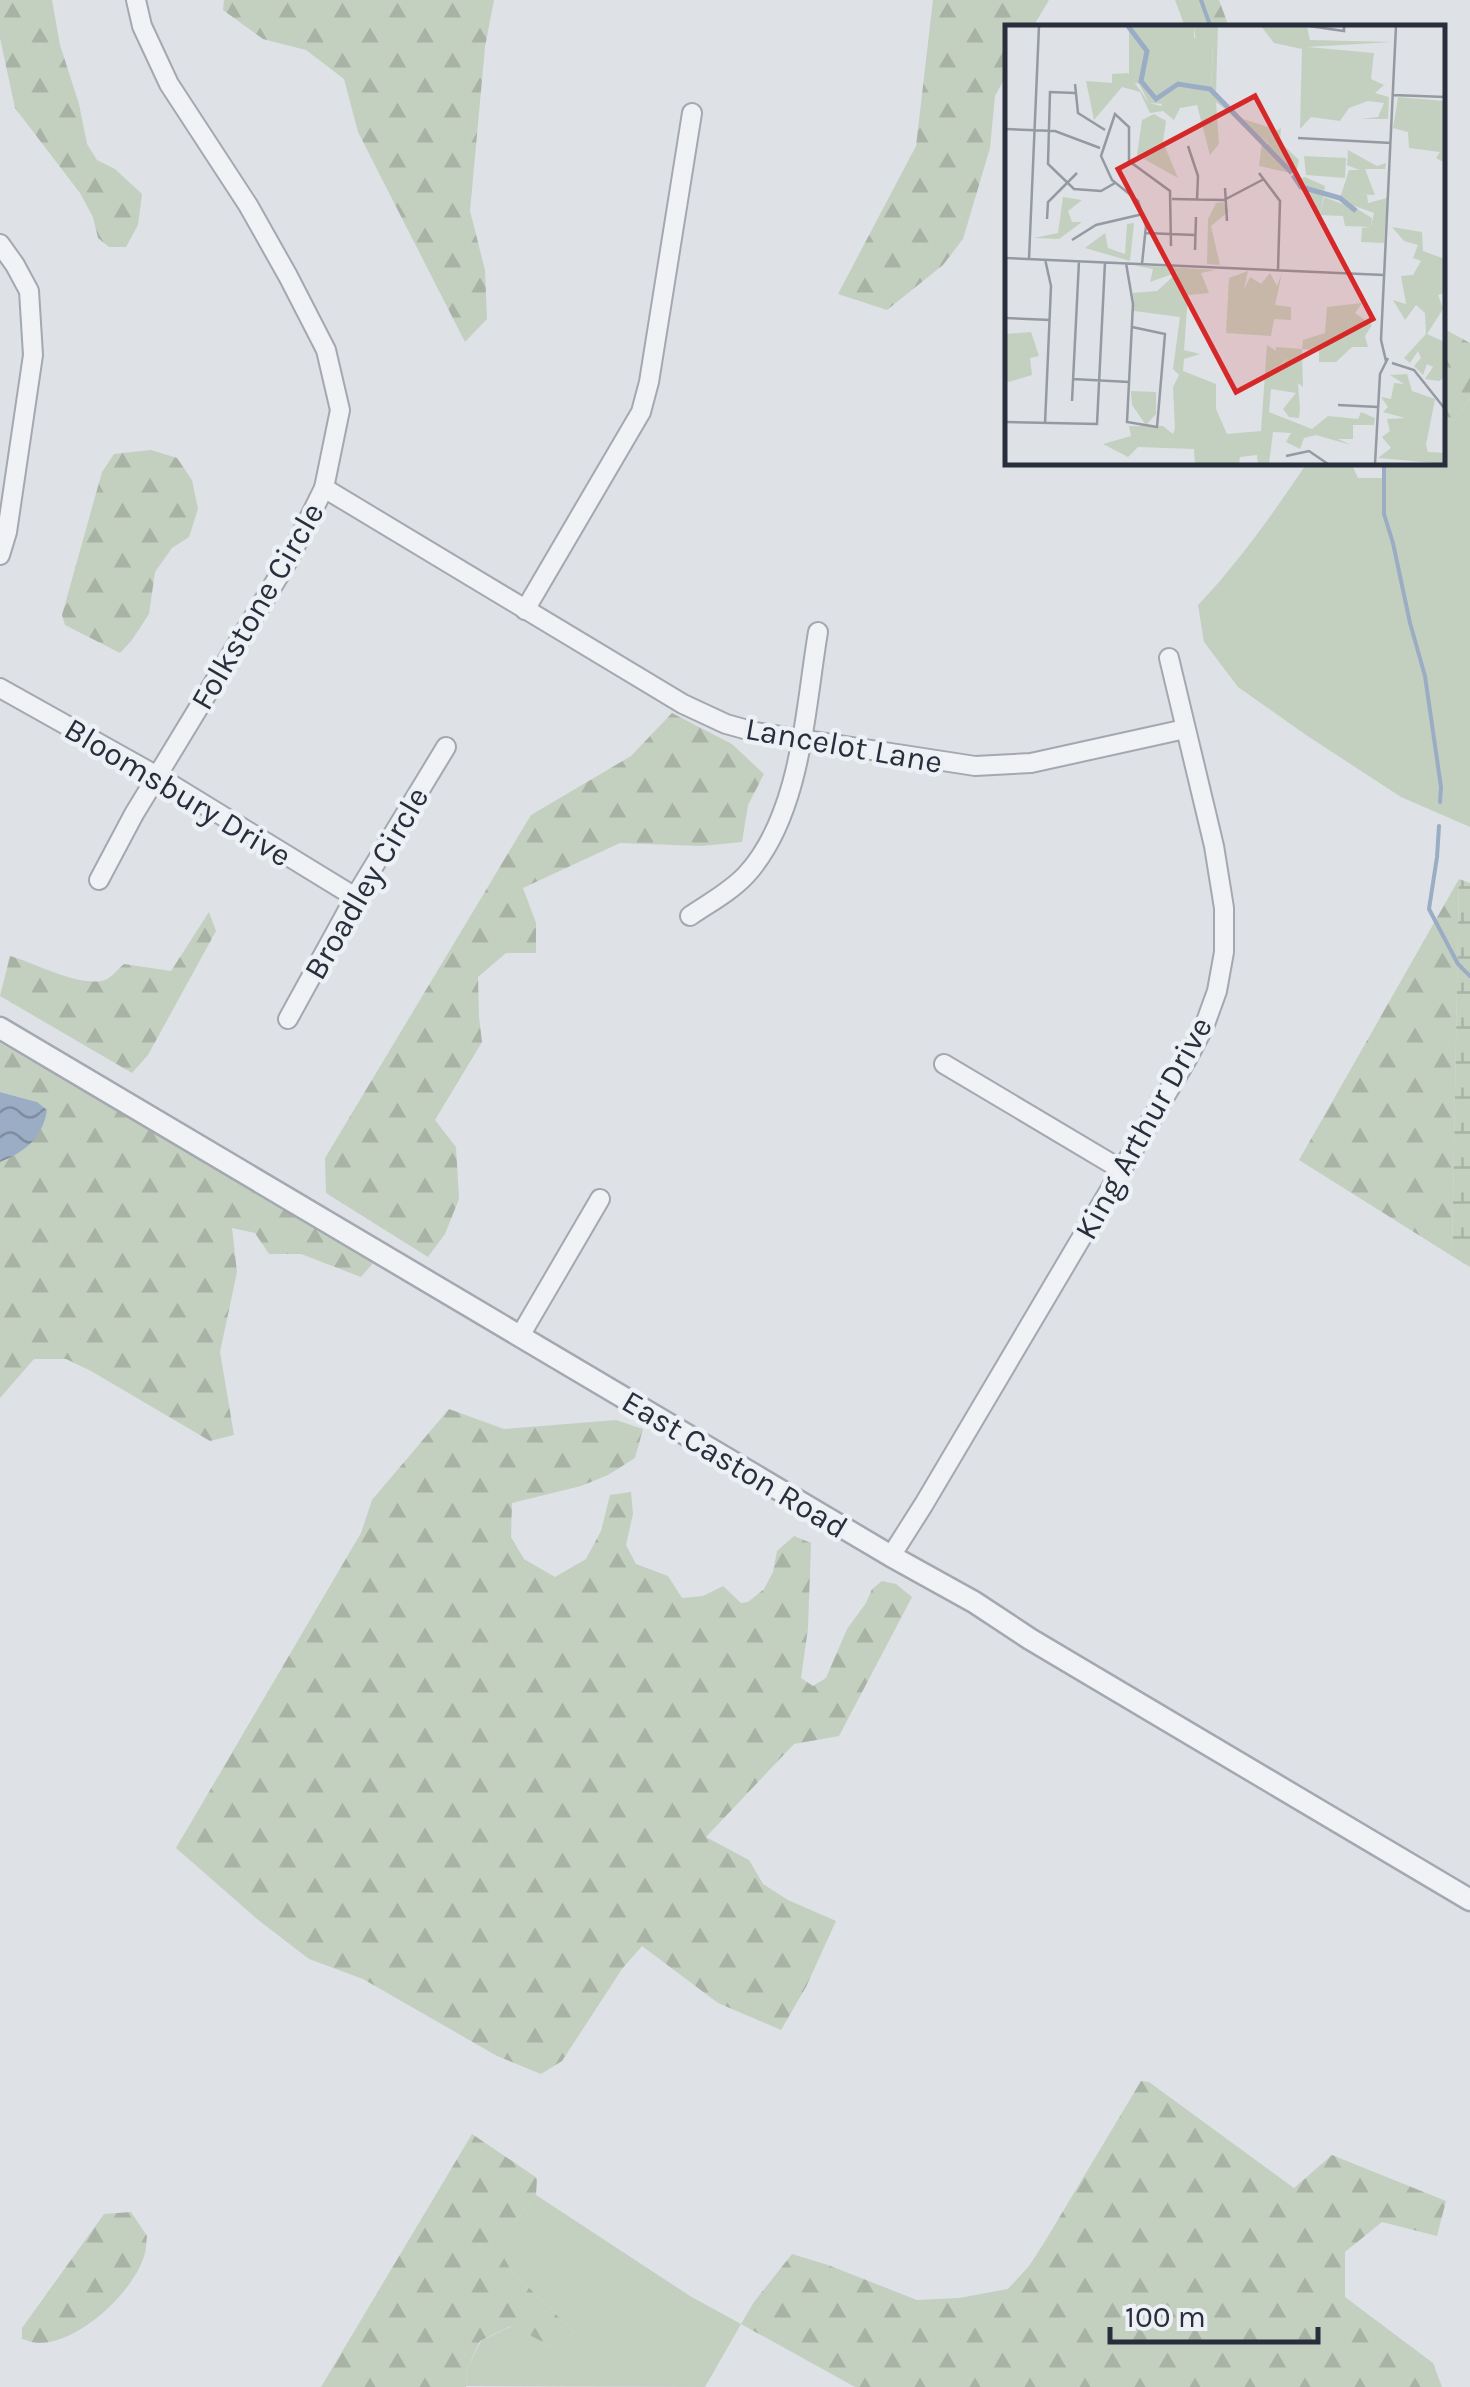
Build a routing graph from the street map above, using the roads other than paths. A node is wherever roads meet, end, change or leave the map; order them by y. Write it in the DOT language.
graph roads {
  1 [pos="136,0"];
  2 [pos="692,113"];
  3 [pos="0,244"];
  4 [pos="7,480"];
  5 [pos="324,488"];
  6 [pos="0,555"];
  7 [pos="524,610"];
  8 [pos="818,632"];
  9 [pos="1169,658"];
  10 [pos="0,688"];
  11 [pos="1185,728"];
  12 [pos="800,740"];
  13 [pos="446,747"];
  14 [pos="158,776"];
  15 [pos="99,880"];
  16 [pos="355,897"];
  17 [pos="690,916"];
  18 [pos="288,1019"];
  19 [pos="0,1028"];
  20 [pos="944,1064"];
  21 [pos="1122,1170"];
  22 [pos="600,1199"];
  23 [pos="520,1336"];
  24 [pos="891,1556"];
  25 [pos="1470,1900"];
  1 -- 5 [label="street, Folkstone Circle"];
  2 -- 7 [label="street"];
  3 -- 4 [label="street"];
  4 -- 6 [label="street"];
  5 -- 7 [label="street, Lancelot Lane"];
  5 -- 14 [label="street, Folkstone Circle"];
  7 -- 12 [label="street, Lancelot Lane"];
  8 -- 12 [label="street"];
  9 -- 11 [label="street, King Arthur Drive"];
  10 -- 14 [label="street, Bloomsbury Drive"];
  11 -- 12 [label="street, Lancelot Lane"];
  11 -- 21 [label="street, King Arthur Drive"];
  12 -- 17 [label="street"];
  13 -- 16 [label="street, Broadley Circle"];
  14 -- 15 [label="street, Folkstone Circle"];
  14 -- 16 [label="street, Bloomsbury Drive"];
  16 -- 18 [label="street, Broadley Circle"];
  19 -- 23 [label="street, East Caston Road"];
  20 -- 21 [label="street"];
  21 -- 24 [label="street, King Arthur Drive"];
  22 -- 23 [label="street"];
  23 -- 24 [label="street, East Caston Road"];
  24 -- 25 [label="street, East Caston Road"];
}
